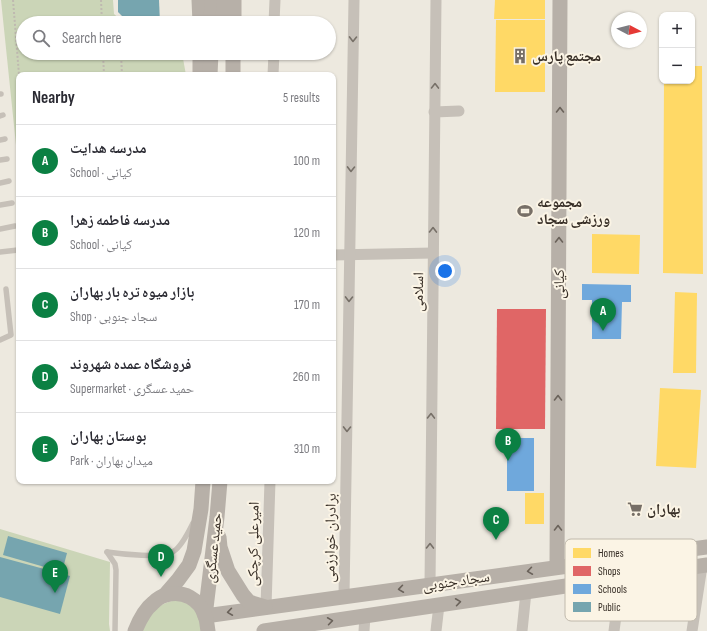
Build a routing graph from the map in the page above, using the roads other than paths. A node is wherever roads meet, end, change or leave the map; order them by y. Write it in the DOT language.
graph roads {
  1 [pos="200,0"];
  2 [pos="212,0"];
  3 [pos="224,0"];
  4 [pos="234,0"];
  5 [pos="274,0"];
  6 [pos="354,0"];
  7 [pos="436,0"];
  8 [pos="560,0"];
  9 [pos="200,16"];
  10 [pos="211,16"];
  11 [pos="224,16"];
  12 [pos="234,16"];
  13 [pos="274,16"];
  14 [pos="200,60"];
  15 [pos="211,60"];
  16 [pos="223,60"];
  17 [pos="233,60"];
  18 [pos="274,60"];
  19 [pos="200,72"];
  20 [pos="210,72"];
  21 [pos="223,72"];
  22 [pos="233,72"];
  23 [pos="274,72"];
  24 [pos="460,111"];
  25 [pos="434,112"];
  26 [pos="7,159"];
  27 [pos="0,160"];
  28 [pos="9,181"];
  29 [pos="0,183"];
  30 [pos="12,203"];
  31 [pos="0,205"];
  32 [pos="15,226"];
  33 [pos="0,229"];
  34 [pos="16,250"];
  35 [pos="0,252"];
  36 [pos="433,253"];
  37 [pos="336,255"];
  38 [pos="350,255"];
  39 [pos="6,289"];
  40 [pos="0,340"];
  41 [pos="203,484"];
  42 [pos="220,484"];
  43 [pos="270,484"];
  44 [pos="201,509"];
  45 [pos="217,517"];
  46 [pos="707,547"];
  47 [pos="697,548"];
  48 [pos="705,562"];
  49 [pos="565,567"];
  50 [pos="557,568"];
  51 [pos="430,585"];
  52 [pos="565,586"];
  53 [pos="526,592"];
  54 [pos="165,595"];
  55 [pos="344,596"];
  56 [pos="697,604"];
  57 [pos="439,605"];
  58 [pos="266,607"];
  59 [pos="206,616"];
  60 [pos="365,616"];
  61 [pos="615,621"];
  62 [pos="694,621"];
  63 [pos="293,629"];
  64 [pos="115,631"];
  65 [pos="135,631"];
  66 [pos="208,631"];
  67 [pos="264,631"];
  68 [pos="364,631"];
  69 [pos="436,631"];
  70 [pos="522,631"];
  71 [pos="614,631"];
  72 [pos="692,631"];
  1 -- 9 [label="main road"];
  2 -- 10 [label="main road"];
  3 -- 11 [label="main road"];
  4 -- 12 [label="main road"];
  5 -- 13 [label="street"];
  6 -- 38 [label="street, برادران خوارزمی, one-way"];
  25 -- 7 [label="street, اسلامی, one-way"];
  50 -- 8 [label="main road, کیانی, one-way"];
  14 -- 19 [label="main road"];
  15 -- 20 [label="main road"];
  16 -- 21 [label="main road"];
  17 -- 22 [label="main road"];
  18 -- 23 [label="street"];
  24 -- 25 [label="street"];
  36 -- 25 [label="street, اسلامی, one-way"];
  26 -- 27 [label="lane"];
  28 -- 29 [label="lane"];
  30 -- 31 [label="lane"];
  32 -- 33 [label="lane"];
  34 -- 35 [label="lane"];
  36 -- 38 [label="street"];
  51 -- 36 [label="street, اسلامی, one-way"];
  37 -- 38 [label="street"];
  38 -- 55 [label="street, برادران خوارزمی, one-way"];
  39 -- 40 [label="lane"];
  41 -- 44 [label="main road, حمید عسگری"];
  42 -- 45 [label="main road, حمید عسگری"];
  43 -- 58 [label="street, امیرعلی کرچکی"];
  44 -- 54 [label="main road, حمید عسگری"];
  44 -- 64 [label="lane"];
  45 -- 58 [label="main road"];
  45 -- 59 [label="main road, حمید عسگری"];
  46 -- 47 [label="main road, سجاد جنوبی"];
  48 -- 56 [label="street"];
  49 -- 50 [label="main road, سجاد جنوبی"];
  50 -- 51 [label="main road, سجاد جنوبی, one-way"];
  51 -- 55 [label="main road, سجاد جنوبی, one-way"];
  52 -- 53 [label="main road, سجاد جنوبی"];
  57 -- 53 [label="main road, سجاد جنوبی, one-way"];
  53 -- 70 [label="street"];
  54 -- 59 [label="main road"];
  54 -- 65 [label="main road, حمید عسگری"];
  55 -- 58 [label="main road, سجاد جنوبی"];
  57 -- 60 [label="main road, سجاد جنوبی"];
  57 -- 69 [label="street"];
  58 -- 59 [label="main road, سجاد جنوبی, one-way"];
  59 -- 66 [label="main road, حمید عسگری"];
  63 -- 60 [label="main road, سجاد جنوبی, one-way"];
  60 -- 68 [label="street"];
  61 -- 71 [label="street"];
  62 -- 72 [label="street"];
  63 -- 67 [label="main road, سجاد جنوبی"];
}
